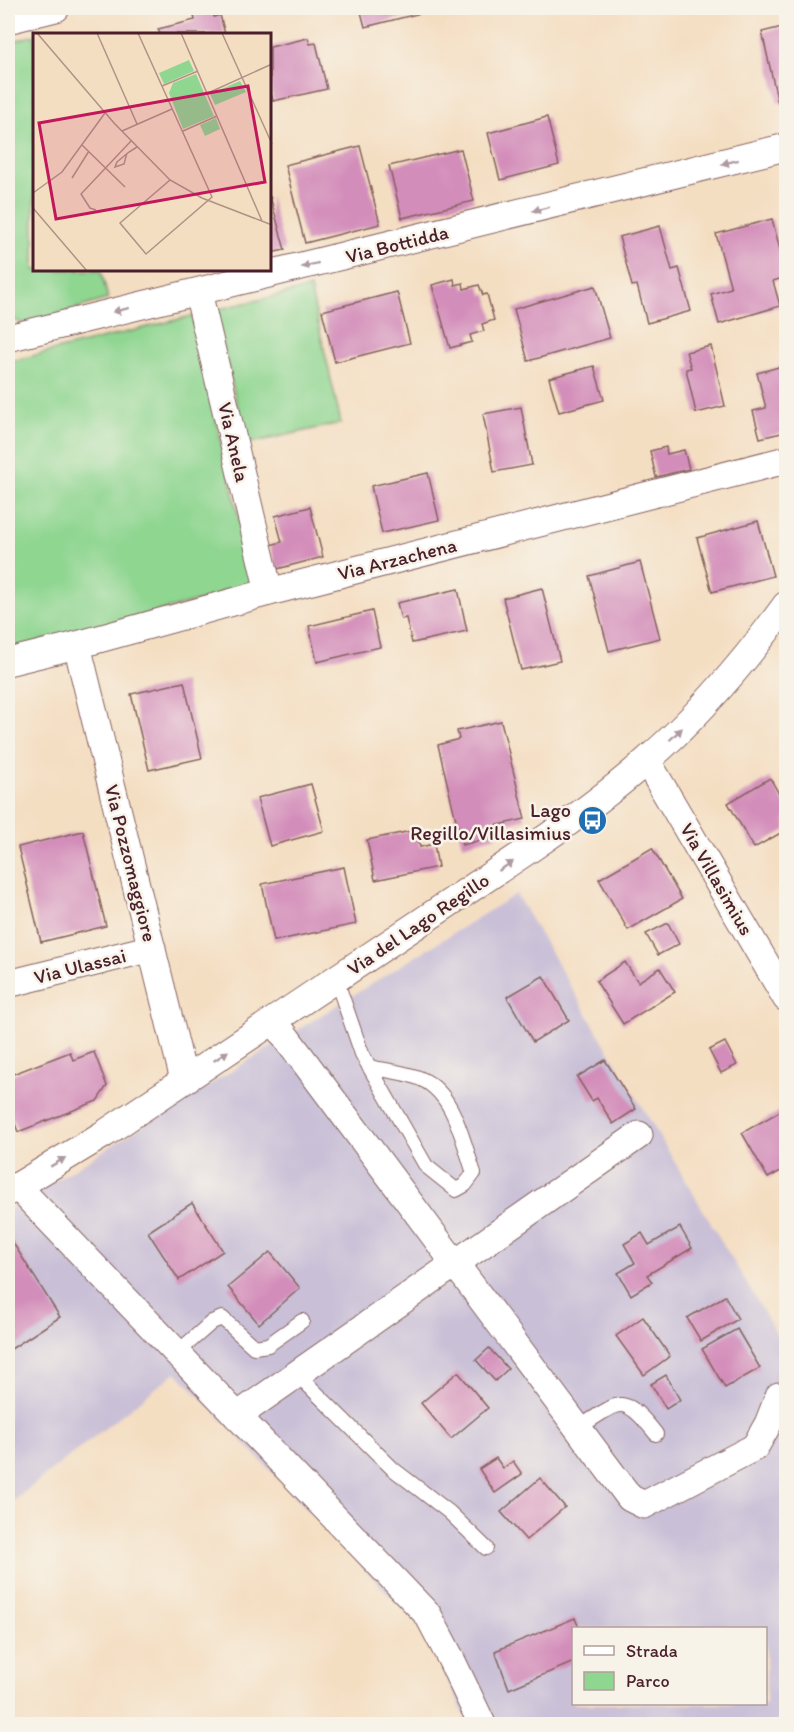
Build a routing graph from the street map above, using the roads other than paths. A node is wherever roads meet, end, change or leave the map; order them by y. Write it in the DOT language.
graph roads {
  1 [pos="56,8"];
  2 [pos="8,20"];
  3 [pos="786,147"];
  4 [pos="198,292"];
  5 [pos="8,338"];
  6 [pos="786,460"];
  7 [pos="269,592"];
  8 [pos="786,605"];
  9 [pos="77,645"];
  10 [pos="8,662"];
  11 [pos="647,760"];
  12 [pos="152,948"];
  13 [pos="336,979"];
  14 [pos="8,984"];
  15 [pos="786,998"];
  16 [pos="274,1021"];
  17 [pos="369,1067"];
  18 [pos="184,1080"];
  19 [pos="639,1135"];
  20 [pos="12,1189"];
  21 [pos="455,1263"];
  22 [pos="302,1321"];
  23 [pos="177,1353"];
  24 [pos="297,1374"];
  25 [pos="779,1396"];
  26 [pos="237,1416"];
  27 [pos="578,1428"];
  28 [pos="657,1434"];
  29 [pos="486,1548"];
  30 [pos="482,1725"];
  1 -- 2 [label="street"];
  3 -- 4 [label="street, Via Bottidda, one-way"];
  4 -- 5 [label="street, Via Bottidda, one-way"];
  4 -- 7 [label="street, Via Anela"];
  6 -- 7 [label="street, Via Arzachena"];
  7 -- 9 [label="street, Via Arzachena"];
  11 -- 8 [label="street, Via del Lago Regillo, one-way"];
  9 -- 10 [label="street, Via Arzachena"];
  9 -- 12 [label="street, Via Pozzomaggiore"];
  13 -- 11 [label="street, Via del Lago Regillo, one-way"];
  11 -- 15 [label="street, Via Villasimius"];
  12 -- 14 [label="street, Via Ulassai"];
  12 -- 18 [label="street, Via Pozzomaggiore"];
  13 -- 16 [label="street, Via del Lago Regillo"];
  13 -- 17 [label="lane"];
  18 -- 16 [label="street, Via del Lago Regillo, one-way"];
  16 -- 21 [label="street"];
  17 -- 17 [label="lane"];
  20 -- 18 [label="street, Via del Lago Regillo, one-way"];
  19 -- 21 [label="street"];
  20 -- 23 [label="street"];
  21 -- 24 [label="street"];
  21 -- 27 [label="street"];
  22 -- 23 [label="lane"];
  23 -- 26 [label="street"];
  24 -- 26 [label="street"];
  24 -- 29 [label="lane"];
  25 -- 27 [label="street"];
  26 -- 30 [label="street"];
  27 -- 28 [label="lane"];
}
